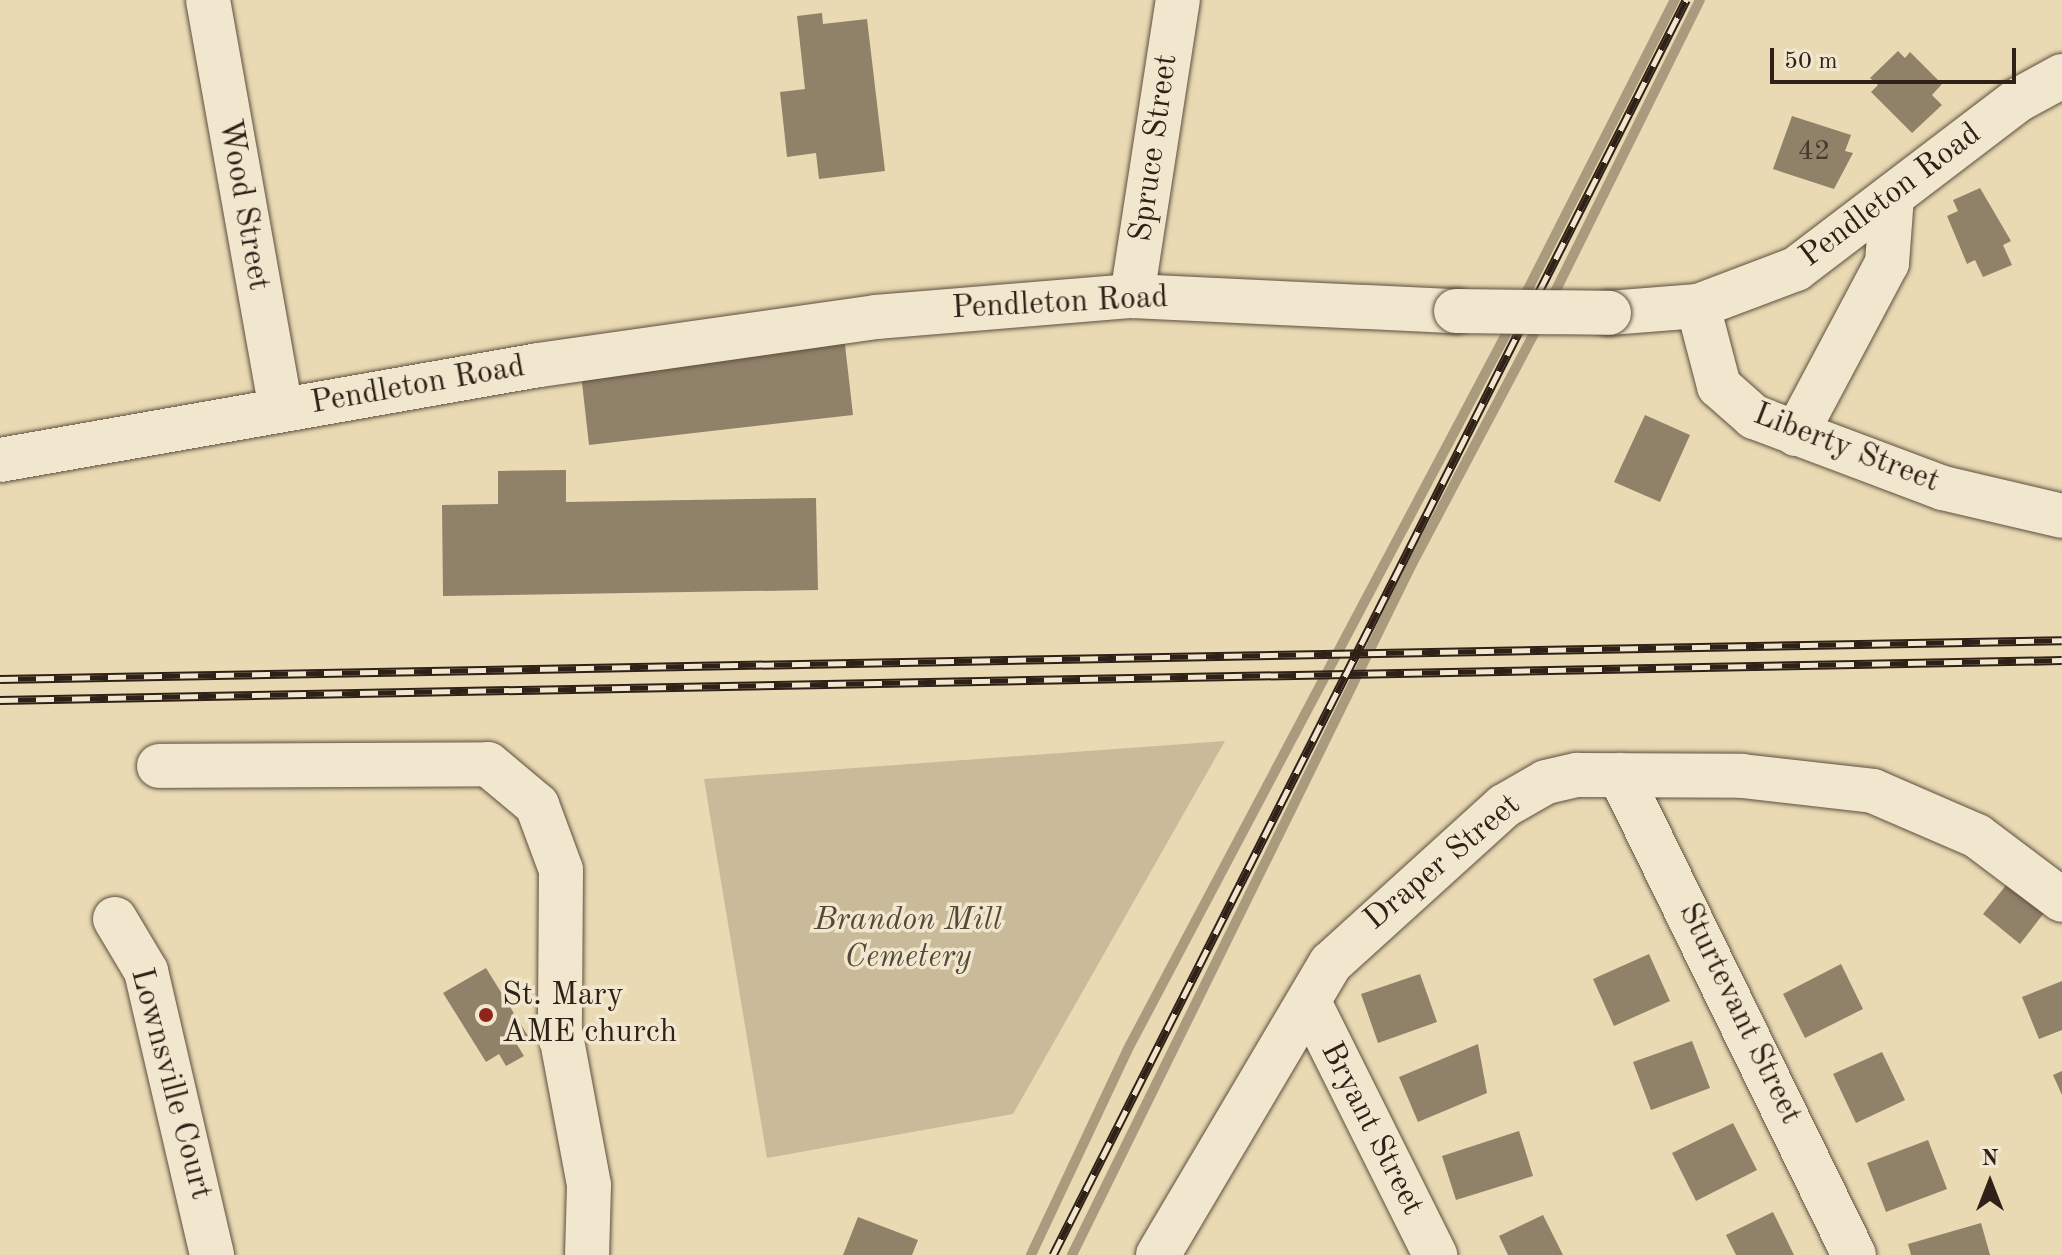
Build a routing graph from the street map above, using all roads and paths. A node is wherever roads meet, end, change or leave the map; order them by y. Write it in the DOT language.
graph roads {
  1 [pos="208,0"];
  2 [pos="1178,0"];
  3 [pos="2062,76"];
  4 [pos="1892,196"];
  5 [pos="1132,296"];
  6 [pos="1698,306"];
  7 [pos="281,409"];
  8 [pos="1796,434"];
  9 [pos="0,460"];
  10 [pos="2062,516"];
  11 [pos="159,766"];
  12 [pos="1620,775"];
  13 [pos="2062,900"];
  14 [pos="115,919"];
  15 [pos="1309,1002"];
  16 [pos="212,1255"];
  17 [pos="587,1255"];
  18 [pos="1158,1255"];
  19 [pos="1435,1255"];
  20 [pos="1854,1255"];
  1 -- 7 [label="street, Wood Street"];
  2 -- 5 [label="street, Spruce Street"];
  3 -- 4 [label="street, Pendleton Road"];
  4 -- 6 [label="street, Pendleton Road"];
  4 -- 8 [label="street"];
  5 -- 6 [label="street, Pendleton Road, bridge"];
  5 -- 7 [label="street, Pendleton Road"];
  6 -- 8 [label="street, Liberty Street"];
  7 -- 9 [label="street, Pendleton Road"];
  8 -- 10 [label="street, Liberty Street"];
  11 -- 17 [label="street"];
  12 -- 13 [label="street, Draper Street"];
  12 -- 15 [label="street, Draper Street"];
  12 -- 20 [label="street, Sturtevant Street"];
  14 -- 16 [label="street, Lownsville Court"];
  15 -- 18 [label="street, Draper Street"];
  15 -- 19 [label="street, Bryant Street"];
}
